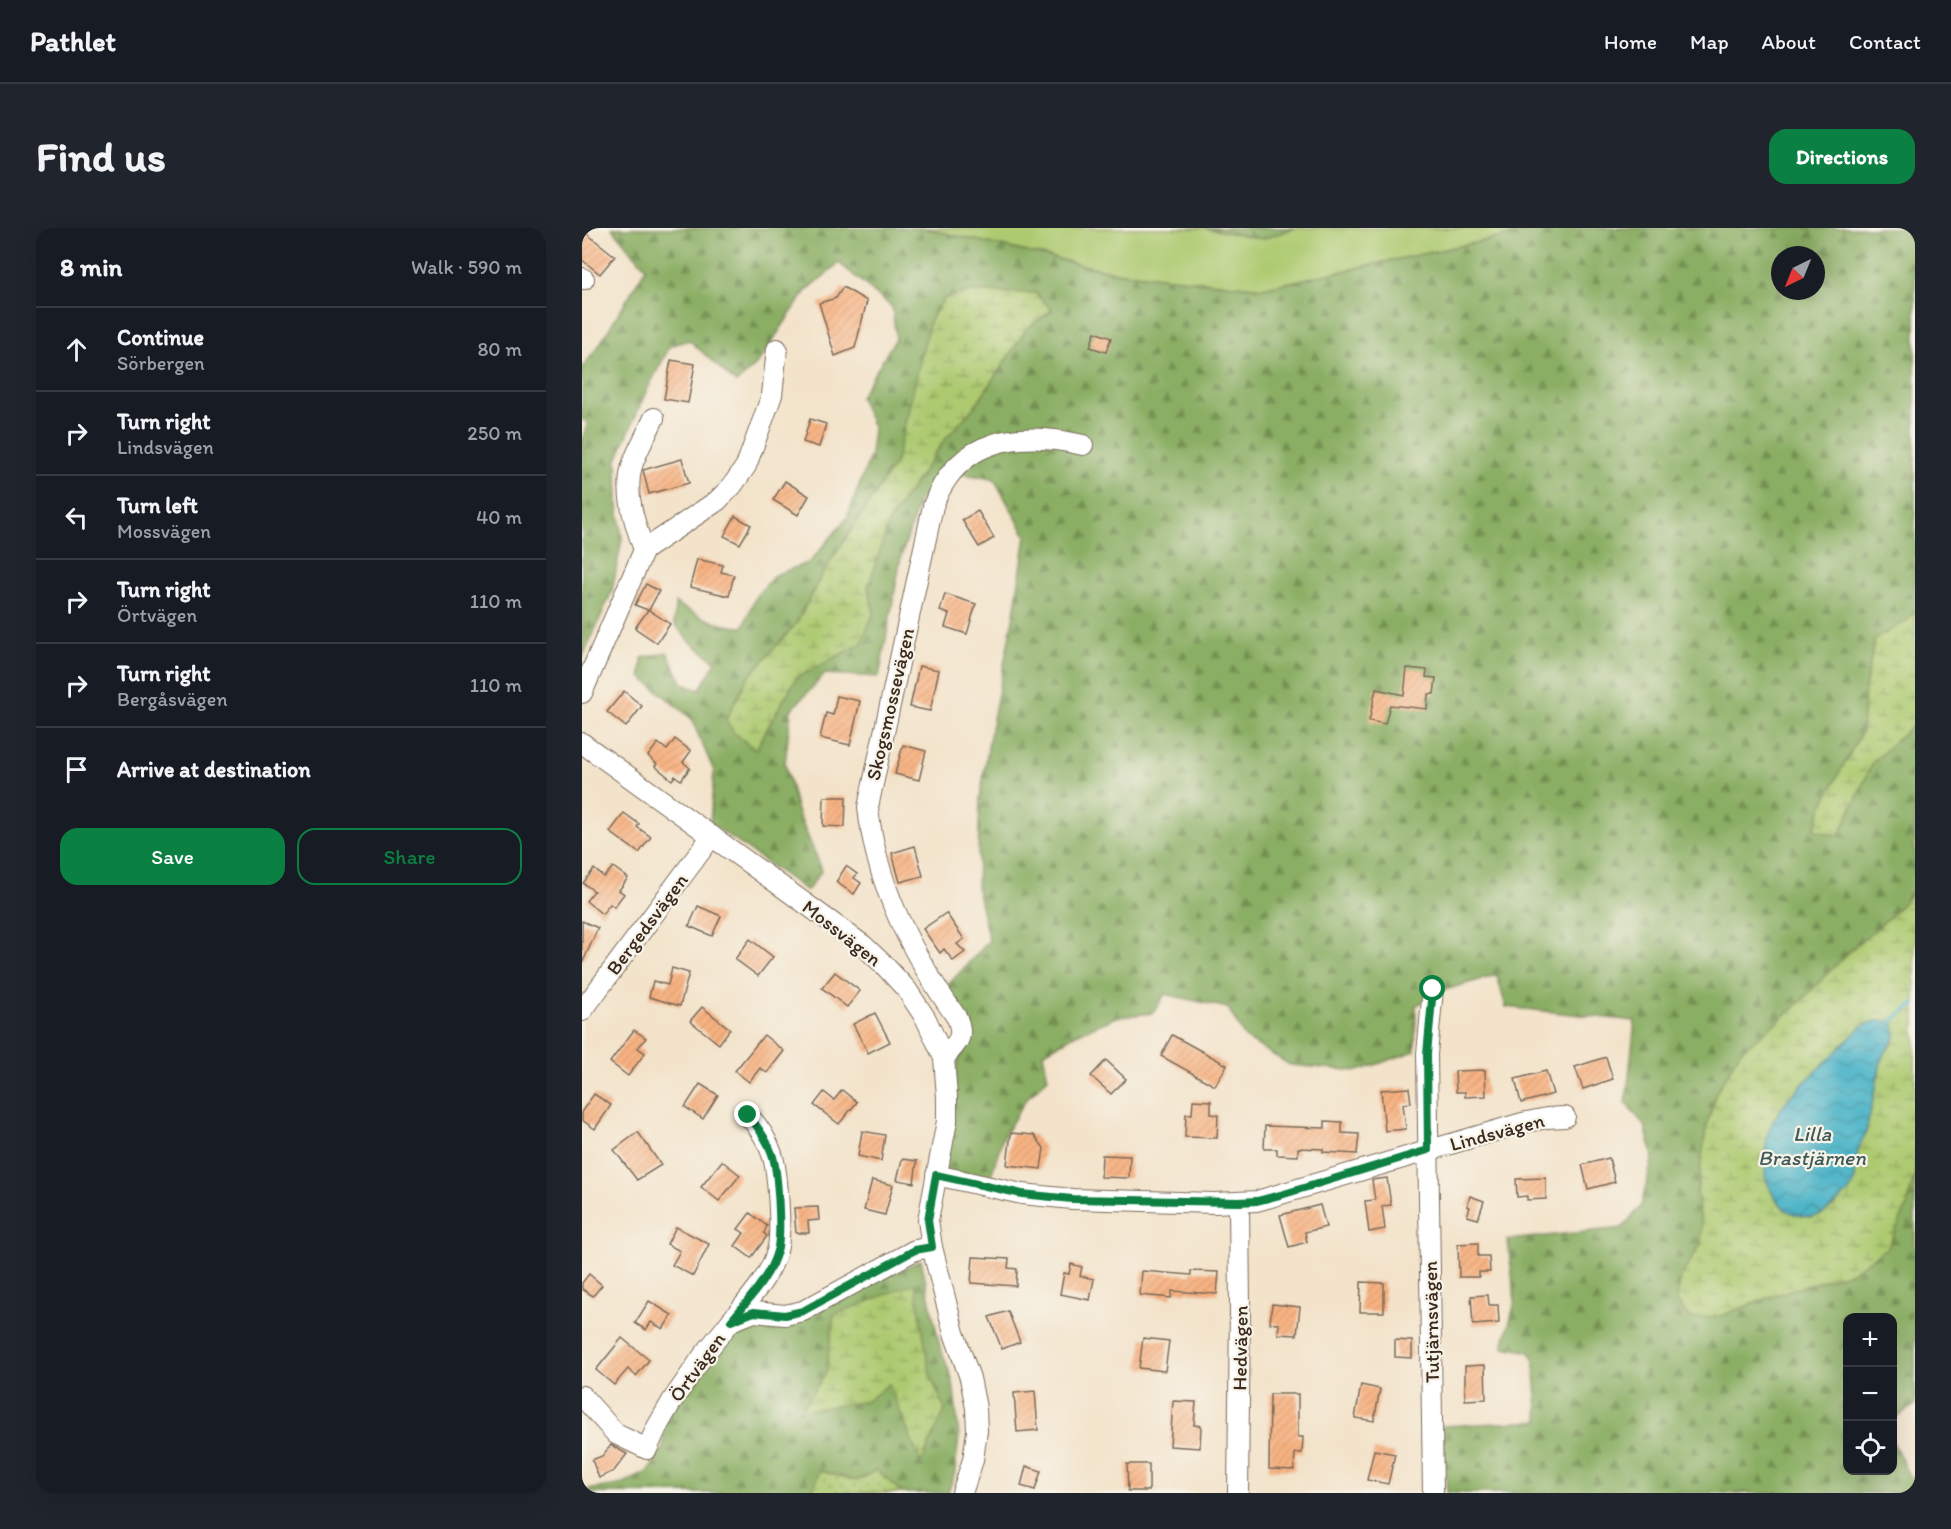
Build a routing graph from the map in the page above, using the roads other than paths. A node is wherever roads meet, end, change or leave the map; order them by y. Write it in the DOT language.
graph roads {
  1 [pos="777,349"];
  2 [pos="654,418"];
  3 [pos="1083,445"];
  4 [pos="644,550"];
  5 [pos="582,693"];
  6 [pos="582,743"];
  7 [pos="712,836"];
  8 [pos="1433,989"];
  9 [pos="582,1011"];
  10 [pos="944,1058"];
  11 [pos="748,1115"];
  12 [pos="1565,1117"];
  13 [pos="1428,1150"];
  14 [pos="936,1175"];
  15 [pos="1239,1202"];
  16 [pos="932,1247"];
  17 [pos="731,1321"];
  18 [pos="582,1396"];
  19 [pos="962,1493"];
  20 [pos="1238,1493"];
  21 [pos="1433,1493"];
  1 -- 4 [label="street"];
  2 -- 4 [label="street"];
  3 -- 10 [label="street, Skogsmossevägen"];
  4 -- 5 [label="street"];
  6 -- 7 [label="street, Mossvägen"];
  7 -- 9 [label="street, Bergedsvägen"];
  7 -- 10 [label="street, Mossvägen"];
  8 -- 13 [label="street, Tutjärnsvägen"];
  10 -- 14 [label="street, Mossvägen"];
  11 -- 17 [label="street"];
  12 -- 13 [label="street, Lindsvägen"];
  13 -- 15 [label="street, Lindsvägen"];
  13 -- 21 [label="street, Tutjärnsvägen"];
  14 -- 15 [label="street, Lindsvägen"];
  14 -- 16 [label="street, Mossvägen"];
  15 -- 20 [label="street, Hedvägen"];
  16 -- 17 [label="street, Örtvägen"];
  16 -- 19 [label="street, Mossvägen"];
  17 -- 18 [label="street, Örtvägen"];
}
